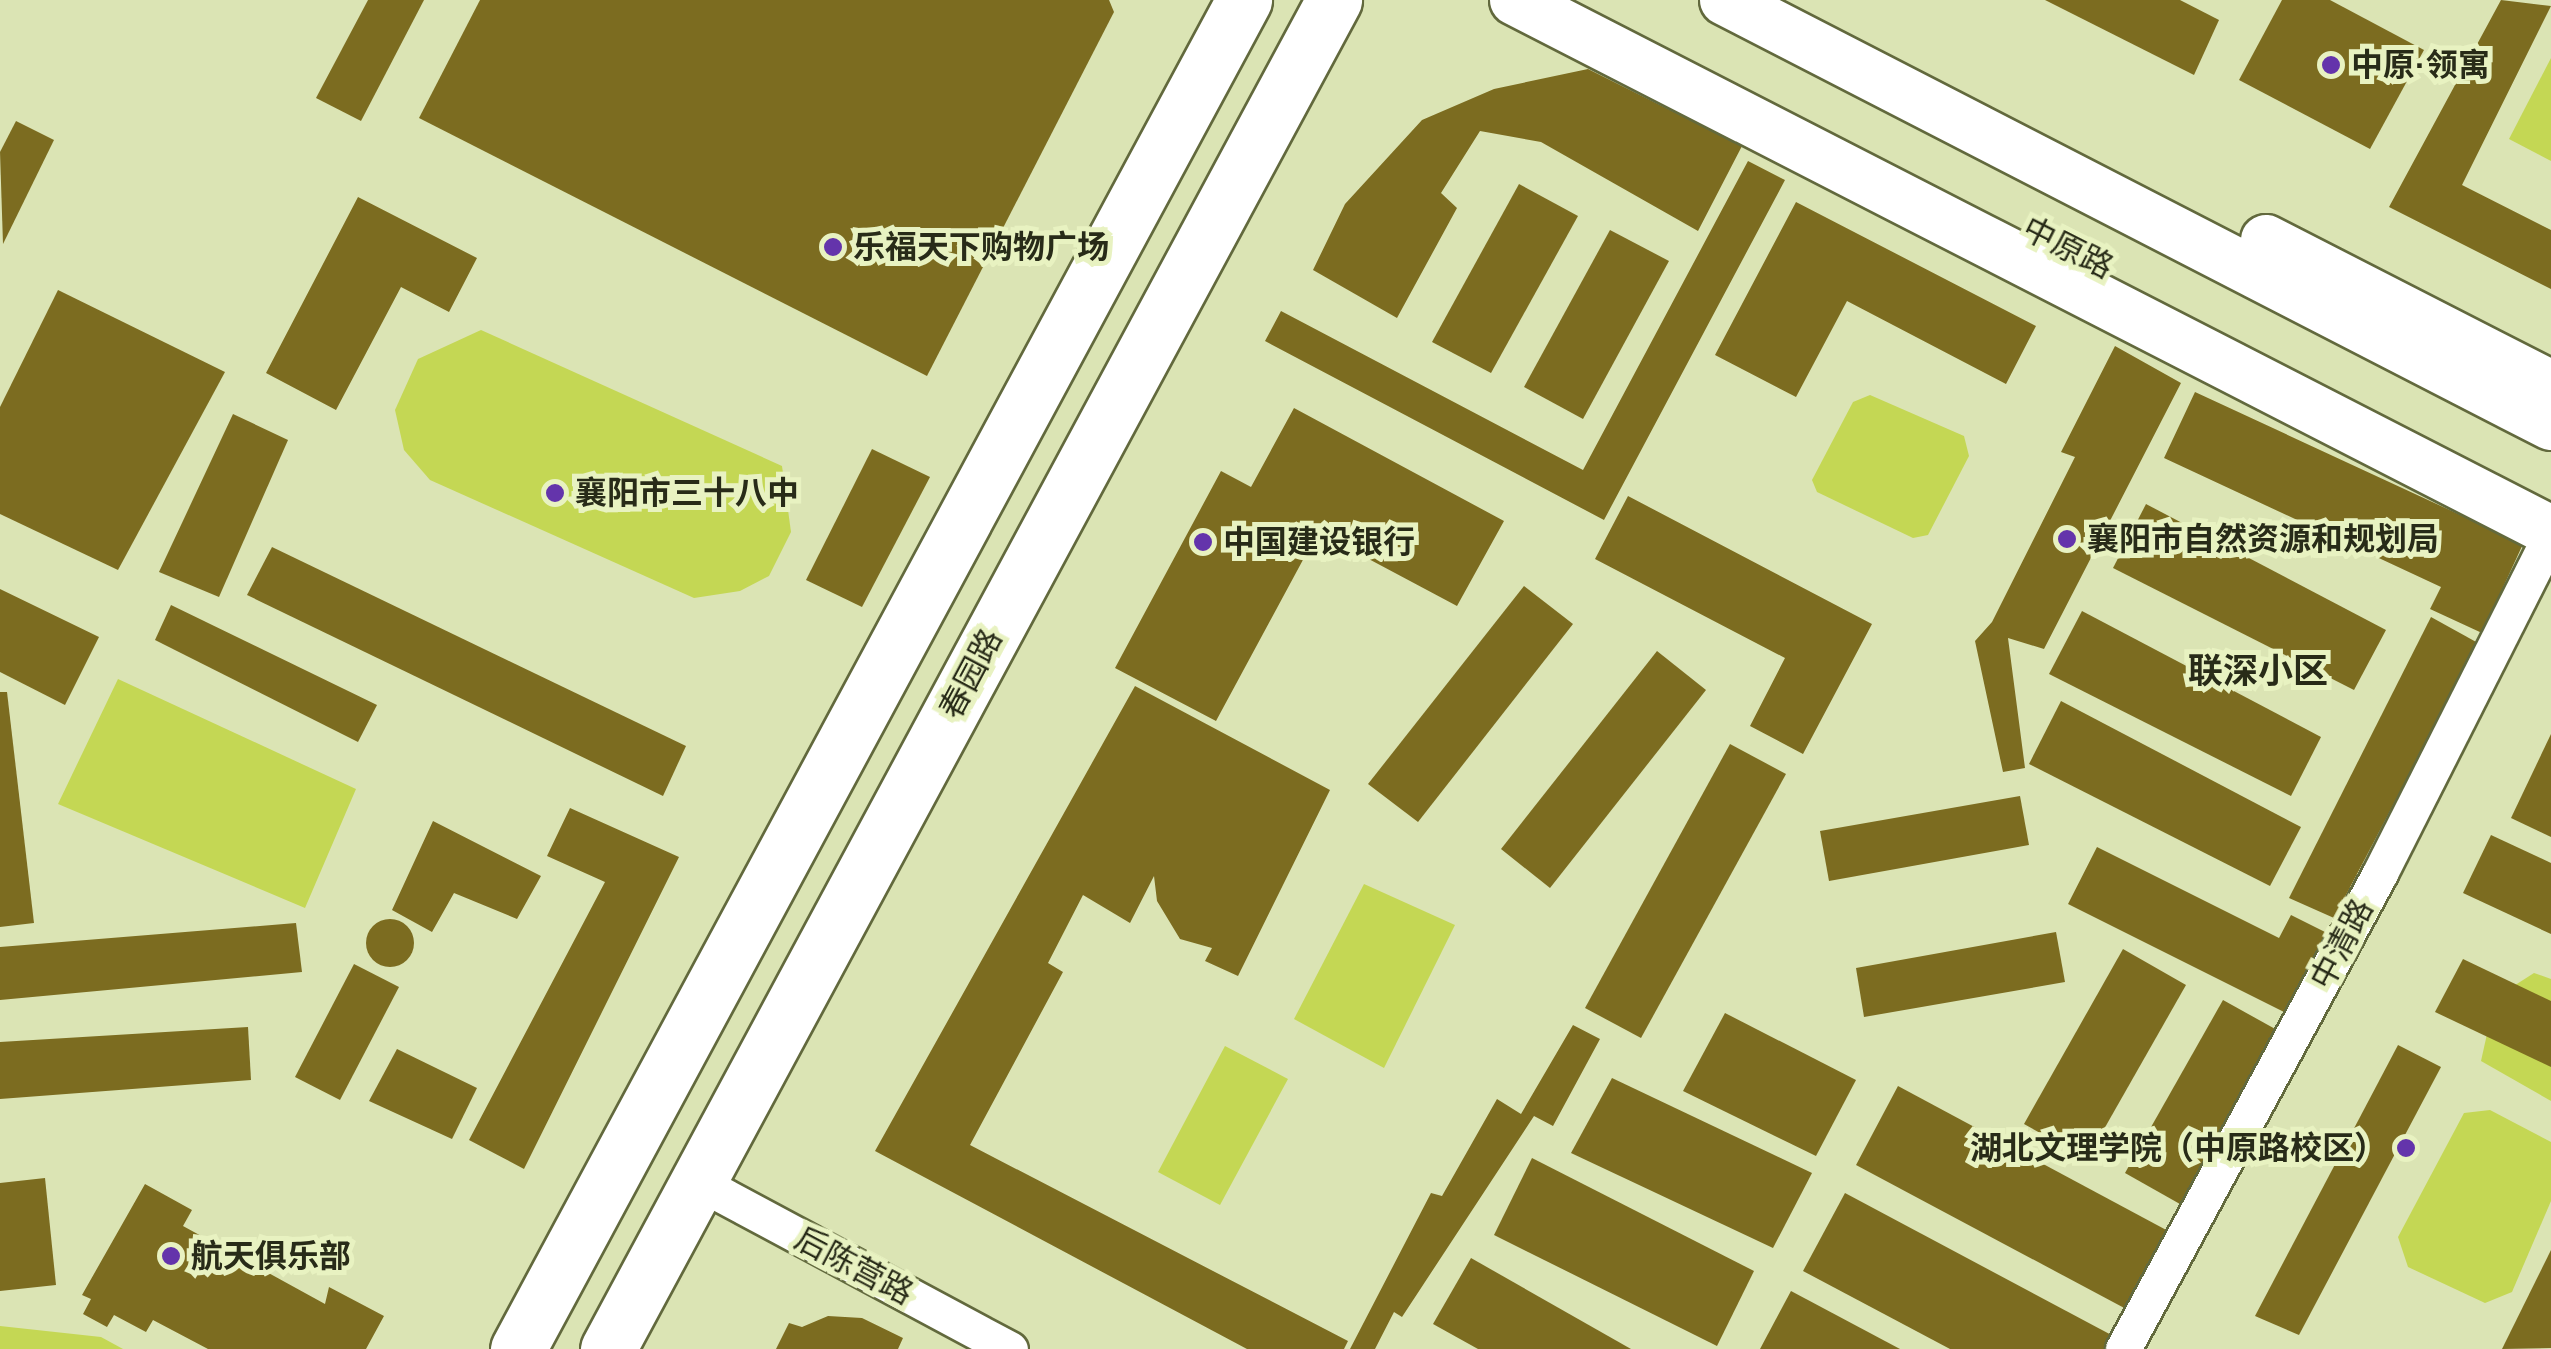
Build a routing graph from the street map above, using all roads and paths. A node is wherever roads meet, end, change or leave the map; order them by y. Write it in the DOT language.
graph roads {
  1 [pos="1244,0"];
  2 [pos="1515,0"];
  3 [pos="1585,0"];
  4 [pos="1724,0"];
  5 [pos="1800,0"];
  6 [pos="1340,9"];
  7 [pos="2551,386"];
  8 [pos="2551,426"];
  9 [pos="2551,496"];
  10 [pos="2551,533"];
  11 [pos="698,1182"];
  12 [pos="518,1349"];
  13 [pos="608,1349"];
  14 [pos="1010,1349"];
  15 [pos="2123,1349"];
  1 -- 12 [label="main road"];
  2 -- 10 [label="main road"];
  3 -- 9 [label="main road, 中原路"];
  4 -- 8 [label="main road, 中原路"];
  5 -- 7 [label="main road"];
  6 -- 11 [label="main road, 春园路"];
  10 -- 15 [label="street, 中清路"];
  11 -- 13 [label="main road, 春园路"];
  11 -- 14 [label="street, 后陈营路"];
}
